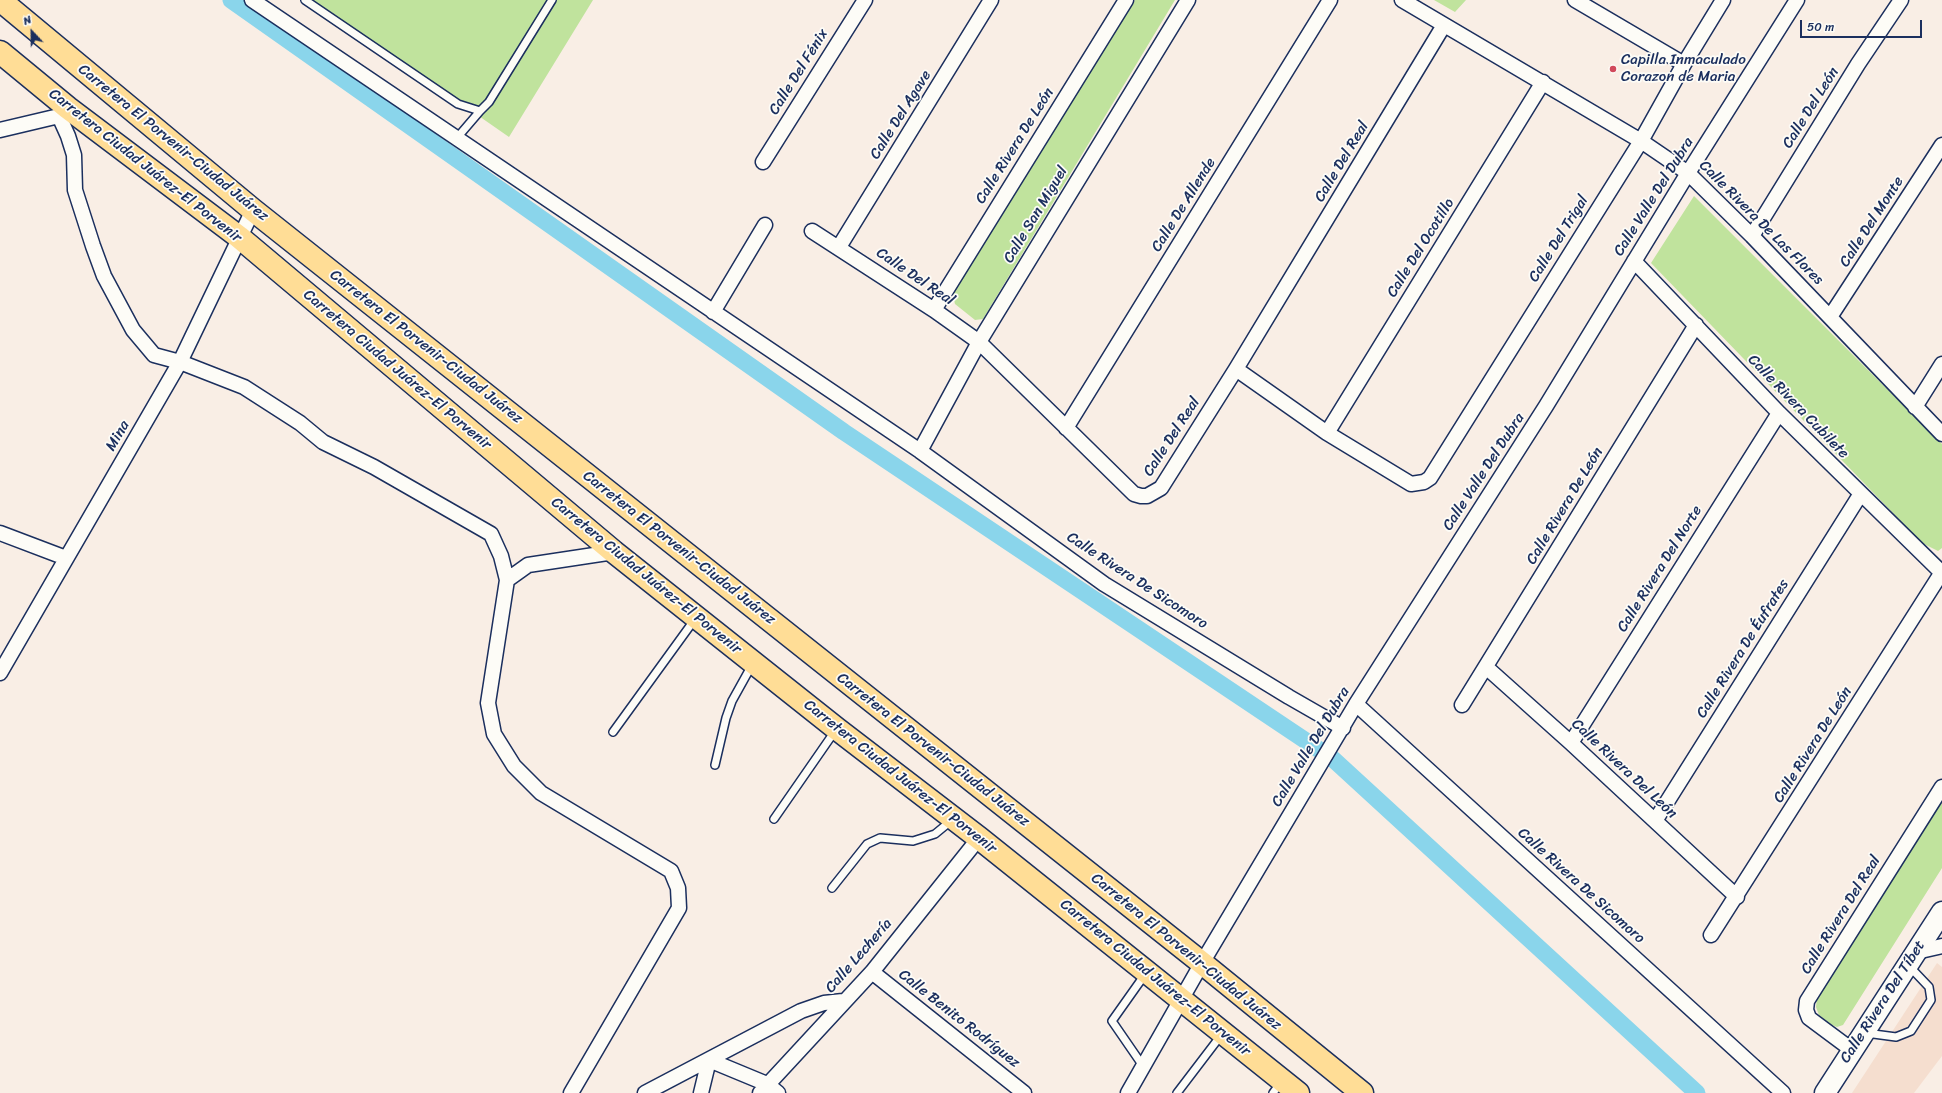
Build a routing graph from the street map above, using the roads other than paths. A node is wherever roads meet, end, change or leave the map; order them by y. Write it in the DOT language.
graph roads {
  1 [pos="0,0"];
  2 [pos="252,0"];
  3 [pos="305,0"];
  4 [pos="552,0"];
  5 [pos="865,0"];
  6 [pos="991,0"];
  7 [pos="1126,0"];
  8 [pos="1188,0"];
  9 [pos="1330,0"];
  10 [pos="1402,0"];
  11 [pos="1723,0"];
  12 [pos="1797,0"];
  13 [pos="1901,0"];
  14 [pos="1583,2"];
  15 [pos="1444,25"];
  16 [pos="0,52"];
  17 [pos="1684,64"];
  18 [pos="1543,82"];
  19 [pos="480,111"];
  20 [pos="63,112"];
  21 [pos="0,130"];
  22 [pos="456,139"];
  23 [pos="1641,141"];
  24 [pos="1942,145"];
  25 [pos="763,162"];
  26 [pos="1688,173"];
  27 [pos="253,210"];
  28 [pos="765,225"];
  29 [pos="812,231"];
  30 [pos="1752,236"];
  31 [pos="239,237"];
  32 [pos="839,247"];
  33 [pos="1634,261"];
  34 [pos="934,310"];
  35 [pos="713,312"];
  36 [pos="1830,317"];
  37 [pos="1696,324"];
  38 [pos="978,342"];
  39 [pos="180,362"];
  40 [pos="1942,364"];
  41 [pos="1236,369"];
  42 [pos="1915,407"];
  43 [pos="1779,413"];
  44 [pos="1066,428"];
  45 [pos="1327,433"];
  46 [pos="1942,434"];
  47 [pos="920,452"];
  48 [pos="1860,495"];
  49 [pos="0,533"];
  50 [pos="614,552"];
  51 [pos="66,558"];
  52 [pos="1942,572"];
  53 [pos="507,580"];
  54 [pos="696,617"];
  55 [pos="754,663"];
  56 [pos="1486,667"];
  57 [pos="0,673"];
  58 [pos="1356,704"];
  59 [pos="1462,705"];
  60 [pos="836,728"];
  61 [pos="613,732"];
  62 [pos="1339,733"];
  63 [pos="1571,743"];
  64 [pos="715,766"];
  65 [pos="1942,787"];
  66 [pos="954,819"];
  67 [pos="774,820"];
  68 [pos="1655,821"];
  69 [pos="979,838"];
  70 [pos="832,888"];
  71 [pos="1737,897"];
  72 [pos="1942,912"];
  73 [pos="1711,935"];
  74 [pos="1942,946"];
  75 [pos="1912,959"];
  76 [pos="1202,963"];
  77 [pos="1147,971"];
  78 [pos="872,972"];
  79 [pos="1182,999"];
  80 [pos="843,1001"];
  81 [pos="1223,1032"];
  82 [pos="1864,1032"];
  83 [pos="1852,1050"];
  84 [pos="709,1060"];
  85 [pos="1143,1066"];
  86 [pos="1286,1089"];
  87 [pos="768,1090"];
  88 [pos="571,1093"];
  89 [pos="645,1093"];
  90 [pos="701,1093"];
  91 [pos="1024,1093"];
  92 [pos="1128,1093"];
  93 [pos="1177,1093"];
  94 [pos="1362,1093"];
  95 [pos="1783,1093"];
  96 [pos="1825,1093"];
  1 -- 27 [label="main road, Carretera El Porvenir-Ciudad Juárez"];
  2 -- 22 [label="street, Calle Rivera De Sicomoro"];
  3 -- 19 [label="lane"];
  4 -- 19 [label="lane"];
  5 -- 25 [label="street, Calle Del Fénix"];
  6 -- 32 [label="street, Calle Del Agave"];
  7 -- 34 [label="street, Calle Rivera De León"];
  8 -- 38 [label="street, Calle San Miguel"];
  9 -- 44 [label="street, Calle De Allende"];
  10 -- 15 [label="street, Calle Rivera De Las Flores"];
  11 -- 17 [label="street, Calle Del Trigal"];
  12 -- 26 [label="street, Calle Valle Del Dubra"];
  13 -- 30 [label="street, Calle Del León"];
  14 -- 17 [label="street"];
  15 -- 18 [label="street, Calle Rivera De Las Flores"];
  15 -- 41 [label="street, Calle Del Real"];
  16 -- 20 [label="main road, Carretera Ciudad Juárez-El Porvenir"];
  17 -- 23 [label="street, Calle Del Trigal"];
  18 -- 23 [label="street, Calle Rivera De Las Flores"];
  18 -- 45 [label="street, Calle Del Ocotillo"];
  19 -- 22 [label="lane"];
  20 -- 21 [label="street"];
  20 -- 31 [label="main road, Carretera Ciudad Juárez-El Porvenir"];
  20 -- 39 [label="street"];
  22 -- 35 [label="street, Calle Rivera De Sicomoro"];
  23 -- 26 [label="street, Calle Rivera De Las Flores"];
  23 -- 45 [label="street, Calle Del Trigal"];
  24 -- 36 [label="street, Calle Del Monte"];
  26 -- 30 [label="street, Calle Rivera De Las Flores"];
  26 -- 33 [label="street, Calle Valle Del Dubra"];
  27 -- 31 [label="street, Mina"];
  27 -- 76 [label="main road, Carretera El Porvenir-Ciudad Juárez"];
  28 -- 35 [label="street"];
  29 -- 32 [label="street, Calle Del Real"];
  30 -- 36 [label="street, Calle Rivera De Las Flores"];
  31 -- 39 [label="street, Mina"];
  31 -- 50 [label="main road, Carretera Ciudad Juárez-El Porvenir"];
  32 -- 34 [label="street, Calle Del Real"];
  33 -- 37 [label="street, Calle Rivera Cubilete"];
  33 -- 58 [label="street, Calle Valle Del Dubra"];
  34 -- 38 [label="street, Calle Del Real"];
  35 -- 47 [label="street, Calle Rivera De Sicomoro"];
  36 -- 42 [label="street, Calle Rivera De Las Flores"];
  37 -- 43 [label="street, Calle Rivera Cubilete"];
  37 -- 56 [label="street, Calle Rivera De León"];
  38 -- 44 [label="street, Calle Del Real"];
  38 -- 47 [label="street, Calle San Miguel"];
  39 -- 51 [label="street, Mina"];
  39 -- 53 [label="street"];
  40 -- 42 [label="street"];
  41 -- 44 [label="street, Calle Del Real"];
  41 -- 45 [label="street"];
  42 -- 46 [label="street, Calle Rivera De Las Flores"];
  43 -- 48 [label="street, Calle Rivera Cubilete"];
  43 -- 63 [label="street, Calle Rivera Del Norte"];
  47 -- 62 [label="street, Calle Rivera De Sicomoro"];
  48 -- 52 [label="street, Calle Rivera Cubilete"];
  48 -- 68 [label="street, Calle Rivera De Éufrates"];
  49 -- 51 [label="street"];
  50 -- 53 [label="street"];
  50 -- 54 [label="main road, Carretera Ciudad Juárez-El Porvenir"];
  51 -- 57 [label="street, Mina"];
  52 -- 71 [label="street, Calle Rivera De León"];
  53 -- 88 [label="street"];
  54 -- 55 [label="main road, Carretera Ciudad Juárez-El Porvenir"];
  54 -- 61 [label="lane"];
  55 -- 60 [label="main road, Carretera Ciudad Juárez-El Porvenir"];
  55 -- 64 [label="lane"];
  56 -- 59 [label="street, Calle Rivera De León"];
  56 -- 63 [label="street, Calle Rivera Del León"];
  58 -- 62 [label="street, Calle Valle Del Dubra"];
  58 -- 95 [label="street, Calle Rivera De Sicomoro"];
  60 -- 66 [label="main road, Carretera Ciudad Juárez-El Porvenir"];
  60 -- 67 [label="lane"];
  62 -- 76 [label="street, Calle Valle Del Dubra"];
  63 -- 68 [label="street, Calle Rivera Del León"];
  65 -- 83 [label="street, Calle Rivera Del Real"];
  66 -- 69 [label="main road, Carretera Ciudad Juárez-El Porvenir"];
  66 -- 70 [label="lane"];
  68 -- 71 [label="street, Calle Rivera Del León"];
  69 -- 77 [label="main road, Carretera Ciudad Juárez-El Porvenir"];
  69 -- 78 [label="street, Calle Lechería"];
  71 -- 73 [label="street, Calle Rivera De León"];
  72 -- 75 [label="street, Calle Rivera Del Tíbet"];
  74 -- 75 [label="street"];
  75 -- 82 [label="street, Calle Rivera Del Tíbet"];
  75 -- 82 [label="lane"];
  76 -- 79 [label="street, Calle Valle Del Dubra"];
  76 -- 94 [label="main road, Carretera El Porvenir-Ciudad Juárez"];
  77 -- 79 [label="main road, Carretera Ciudad Juárez-El Porvenir"];
  77 -- 85 [label="lane"];
  78 -- 80 [label="street, Calle Lechería"];
  78 -- 91 [label="street, Calle Benito Rodríguez"];
  79 -- 81 [label="main road, Carretera Ciudad Juárez-El Porvenir"];
  79 -- 85 [label="street, Calle Valle Del Dubra"];
  80 -- 84 [label="street"];
  80 -- 87 [label="street, Calle Lechería"];
  81 -- 86 [label="main road, Carretera Ciudad Juárez-El Porvenir"];
  81 -- 93 [label="lane"];
  82 -- 83 [label="street, Calle Rivera Del Tíbet"];
  83 -- 96 [label="street, Calle Rivera Del Tíbet"];
  84 -- 87 [label="street"];
  84 -- 89 [label="street"];
  84 -- 90 [label="street"];
  85 -- 92 [label="street, Calle Valle Del Dubra"];
}
